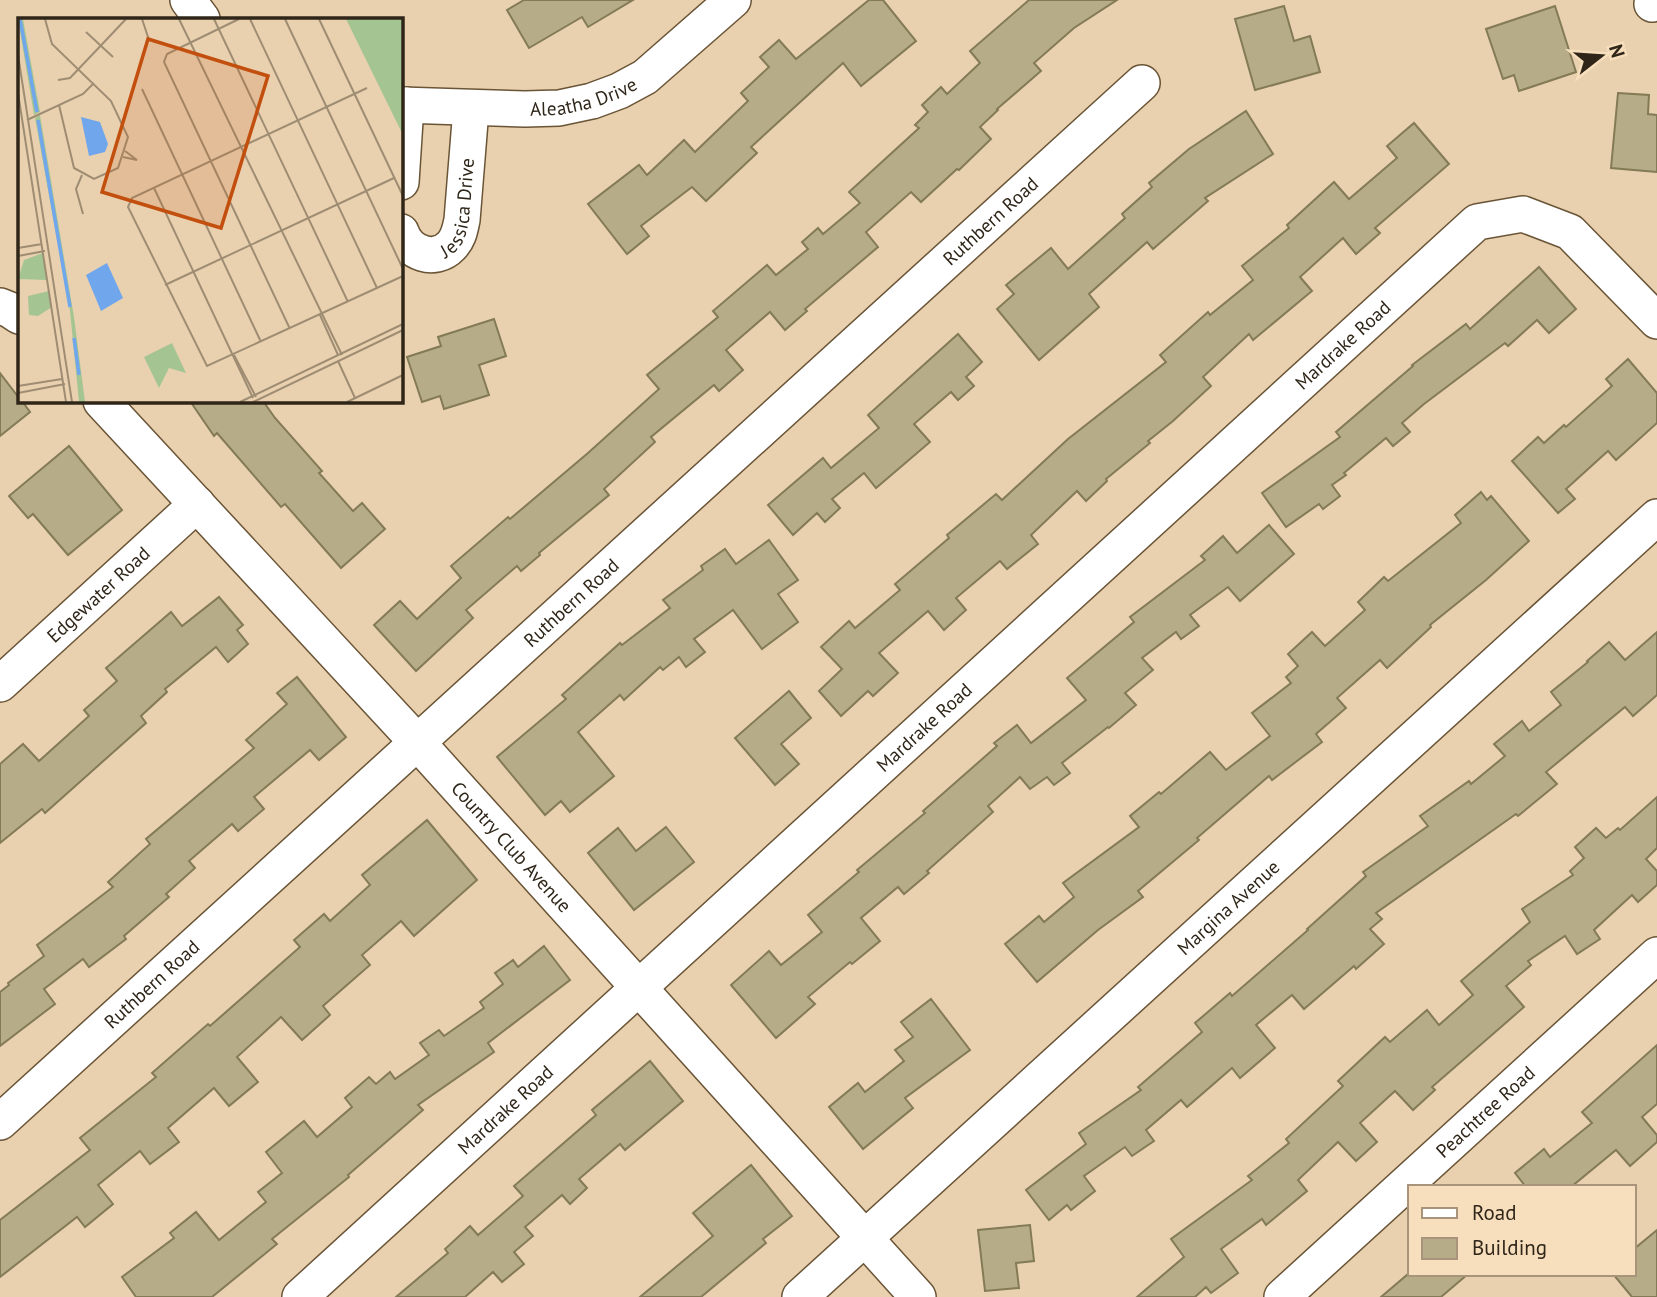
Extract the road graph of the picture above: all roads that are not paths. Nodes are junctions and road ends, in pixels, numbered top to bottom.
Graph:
1 (188, 0) edge
2 (733, 0) edge
3 (201, 18) edge
4 (1142, 83) dead end
5 (403, 105) edge
6 (471, 108) junction
7 (402, 144) edge
8 (402, 236) edge
9 (0, 306) edge
10 (18, 315) edge
11 (1657, 321) edge
12 (102, 402) edge
13 (197, 504) junction
14 (1657, 517) edge
15 (0, 684) edge
16 (417, 742) junction
17 (1657, 956) edge
18 (639, 988) junction
19 (0, 1122) edge
20 (864, 1238) junction
21 (300, 1297) edge
22 (800, 1297) edge
23 (918, 1297) edge
24 (1282, 1297) edge

1 - 3 street
2 - 6 street, Aleatha Drive
4 - 16 street, Ruthbern Road
5 - 6 street, Aleatha Drive
5 - 7 street
6 - 8 street, Jessica Drive
9 - 10 street
11 - 18 street, Mardrake Road
12 - 13 street, Country Club Avenue
13 - 15 street, Edgewater Road
13 - 16 street, Country Club Avenue
14 - 20 street, Margina Avenue
16 - 18 street, Country Club Avenue
16 - 19 street, Ruthbern Road
17 - 24 street, Peachtree Road
18 - 20 street, Country Club Avenue
18 - 21 street, Mardrake Road
20 - 22 street, Margina Avenue
20 - 23 street, Country Club Avenue

